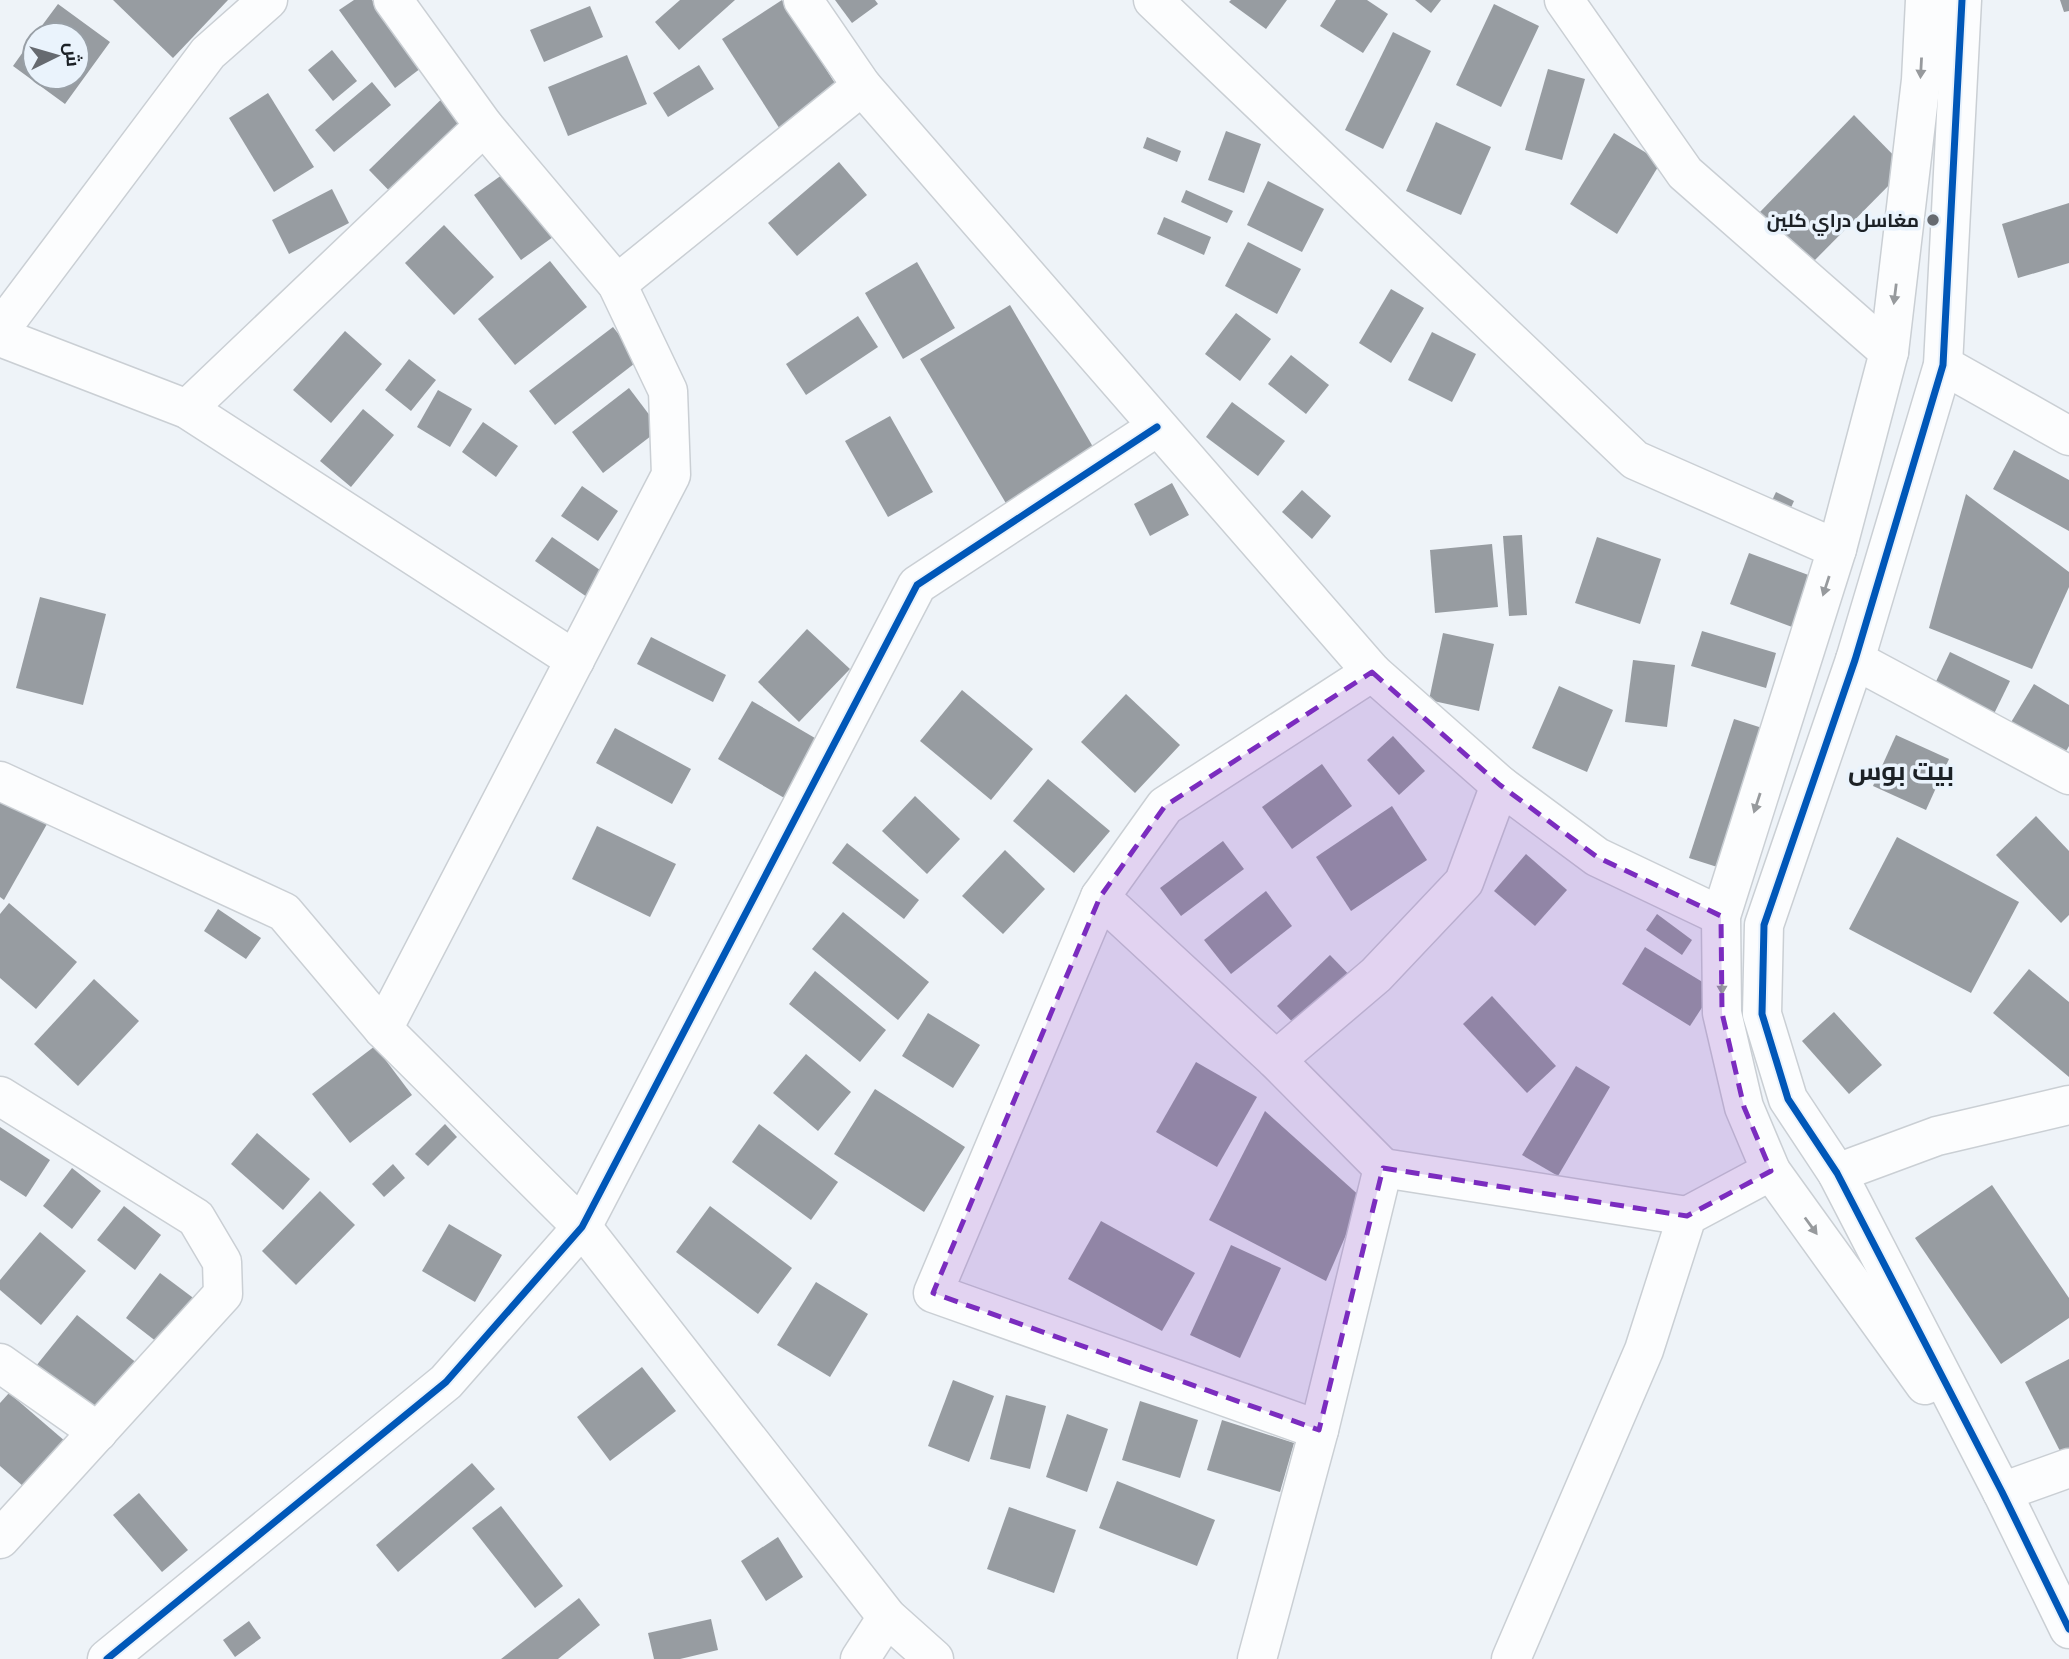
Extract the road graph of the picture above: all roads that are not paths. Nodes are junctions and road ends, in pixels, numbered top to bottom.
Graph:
1 (268, 0) edge
2 (393, 0) edge
3 (803, 0) edge
4 (1153, 0) edge
5 (1564, 0) edge
6 (1925, 0) edge
7 (1962, 0) edge
8 (862, 86) junction
9 (484, 126) junction
10 (617, 284) junction
11 (0, 330) edge
12 (0, 337) edge
13 (1889, 352) junction
14 (1943, 365) junction
15 (187, 409) junction
16 (1157, 427) junction
17 (2069, 436) edge
18 (1838, 549) junction
19 (575, 660) junction
20 (1855, 660) junction
21 (1372, 672) junction
22 (2068, 772) edge
23 (0, 781) edge
24 (1500, 785) junction
25 (1100, 897) junction
26 (1721, 916) junction
27 (383, 1029) junction
28 (1276, 1060) junction
29 (0, 1096) edge
30 (2069, 1105) edge
31 (1383, 1168) junction
32 (1771, 1171) junction
33 (1837, 1173) junction
34 (1687, 1216) junction
35 (582, 1227) junction
36 (0, 1363) edge
37 (1319, 1430) junction
38 (98, 1432) junction
39 (2069, 1468) edge
40 (2002, 1492) junction
41 (0, 1539) edge
42 (887, 1617) junction
43 (2069, 1629) edge
44 (127, 1653) edge
45 (860, 1659) edge
46 (934, 1659) edge
47 (1256, 1659) edge
48 (1511, 1659) edge

1 - 11 street
2 - 9 street
3 - 8 street
4 - 18 street
5 - 13 street
6 -> 13 street
7 - 14 street
8 - 10 street
8 - 16 street
9 - 10 street
9 - 15 street
10 - 19 street
12 - 15 street
13 - 18 street
14 - 17 street
14 - 20 street
15 - 19 street
16 - 21 street
16 - 35 street
18 -> 26 street
19 - 27 street
20 - 22 street
20 - 33 street
21 - 24 street
21 - 25 street
23 - 27 street
24 - 26 street
24 - 28 street
25 - 28 street
25 - 37 street
26 -> 32 street
27 - 35 street
28 - 31 street
29 - 38 street
30 - 33 street
31 - 34 street
31 - 37 street
32 - 34 street
32 -> 40 street
33 - 40 street
34 - 48 street
35 - 42 street
35 - 44 street
36 - 38 street
37 - 47 street
38 - 41 street
39 - 40 street
40 - 43 street
42 - 45 street
42 - 46 street

